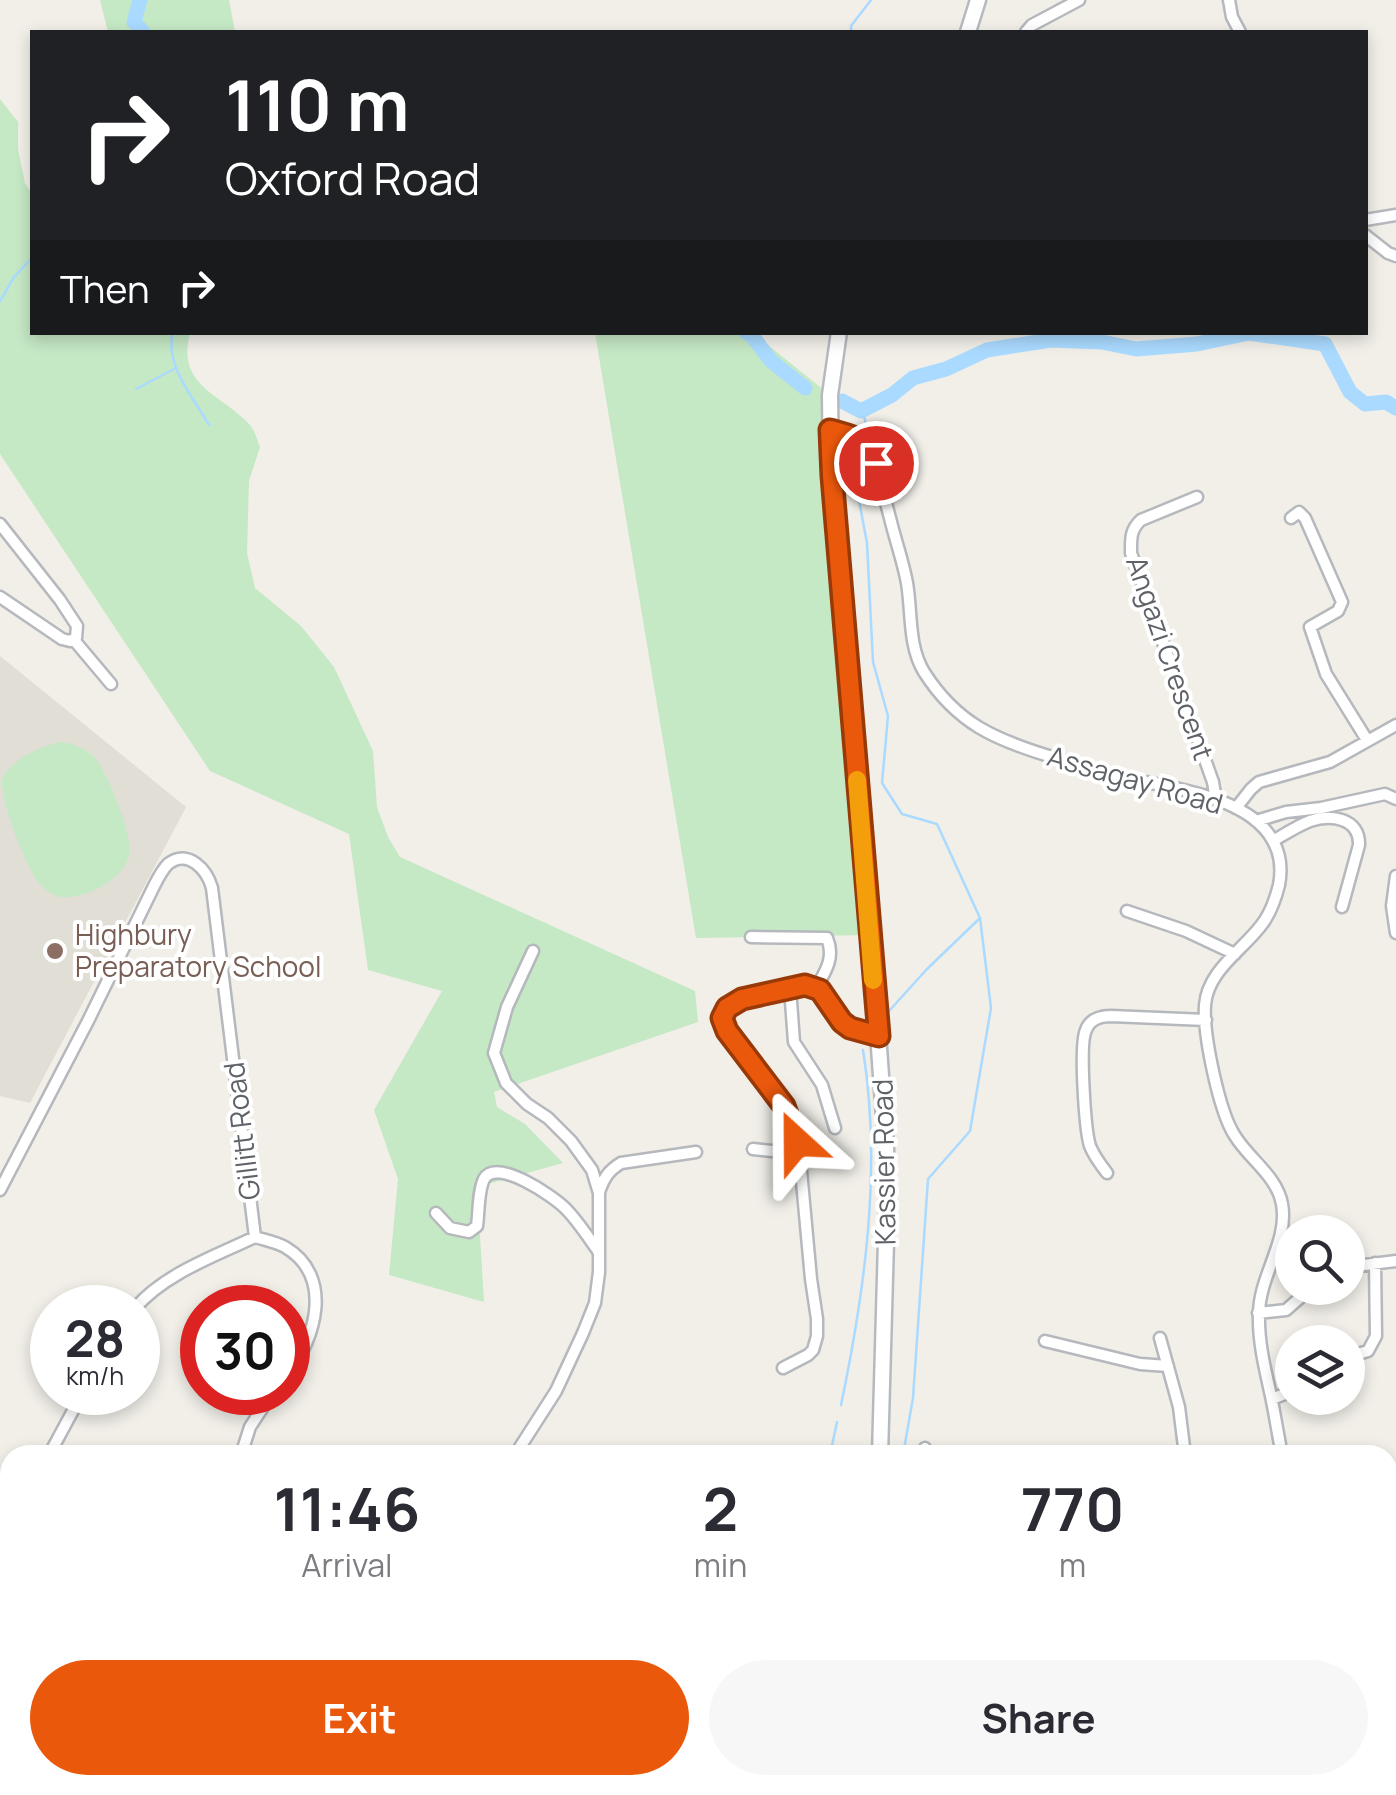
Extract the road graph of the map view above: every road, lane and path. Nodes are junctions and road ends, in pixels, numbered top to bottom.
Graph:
1 (978, 0) edge
2 (1079, 0) edge
3 (1229, 0) edge
4 (969, 30) edge
5 (1028, 30) edge
6 (1239, 30) edge
7 (1396, 215) edge
8 (1368, 220) edge
9 (1368, 237) edge
10 (1396, 256) edge
11 (838, 335) edge
12 (830, 430) junction
13 (1197, 498) dead end
14 (1292, 518) dead end
15 (0, 524) edge
16 (0, 597) edge
17 (74, 640) junction
18 (111, 684) dead end
19 (1396, 725) edge
20 (1367, 740) junction
21 (1396, 799) edge
22 (1216, 800) junction
23 (1236, 808) junction
24 (1256, 821) junction
25 (1273, 841) junction
26 (1396, 876) edge
27 (1342, 907) dead end
28 (1128, 911) dead end
29 (1396, 933) edge
30 (751, 937) dead end
31 (533, 951) dead end
32 (1234, 954) junction
33 (790, 988) junction
34 (816, 988) junction
35 (1206, 1020) junction
36 (879, 1036) junction
37 (835, 1128) dead end
38 (753, 1149) dead end
39 (799, 1149) junction
40 (696, 1152) dead end
41 (1107, 1173) dead end
42 (0, 1190) edge
43 (599, 1192) junction
44 (436, 1213) dead end
45 (255, 1237) junction
46 (599, 1252) junction
47 (1396, 1261) edge
48 (1376, 1263) junction
49 (1365, 1265) edge
50 (160, 1285) edge
51 (1292, 1305) edge
52 (1258, 1313) junction
53 (310, 1333) edge
54 (1160, 1338) dead end
55 (1046, 1340) dead end
56 (1365, 1352) edge
57 (1168, 1366) junction
58 (783, 1368) dead end
59 (1275, 1398) edge
60 (1272, 1399) junction
61 (71, 1415) edge
62 (259, 1415) edge
63 (54, 1445) edge
64 (244, 1445) edge
65 (521, 1445) edge
66 (880, 1445) edge
67 (1184, 1445) edge
68 (1280, 1445) edge

1 - 4 main road
2 - 5 street
3 - 6 street
7 - 8 street
9 - 10 street
11 - 12 main road, Kassier Road
12 - 22 street, Assagay Road
12 - 36 main road, Kassier Road
13 - 22 street, Angazi Crescent
14 - 20 street
15 - 17 street
16 - 17 street
17 - 18 street
19 - 20 street
20 - 23 street
21 - 24 street
22 - 23 street, Assagay Road
23 - 24 street, Assagay Road
24 - 25 street, Assagay Road
25 - 27 street
25 - 32 street
26 - 29 street
28 - 32 street
30 - 34 street
31 - 43 street
32 - 35 street
33 - 34 street
33 - 37 street
33 - 39 street
34 - 36 street
35 - 41 street
35 - 52 street
36 - 66 main road, Kassier Road
38 - 39 street
39 - 58 street
40 - 43 street
42 - 45 street, Gillitt Road
43 - 46 street
44 - 46 street
45 - 50 street
45 - 53 street, Gillitt Road
46 - 65 street
47 - 48 street
48 - 49 street
48 - 56 street
51 - 52 street
52 - 60 street
54 - 57 street
55 - 57 street
57 - 67 street
59 - 60 street
60 - 68 street
61 - 63 street
62 - 64 street

